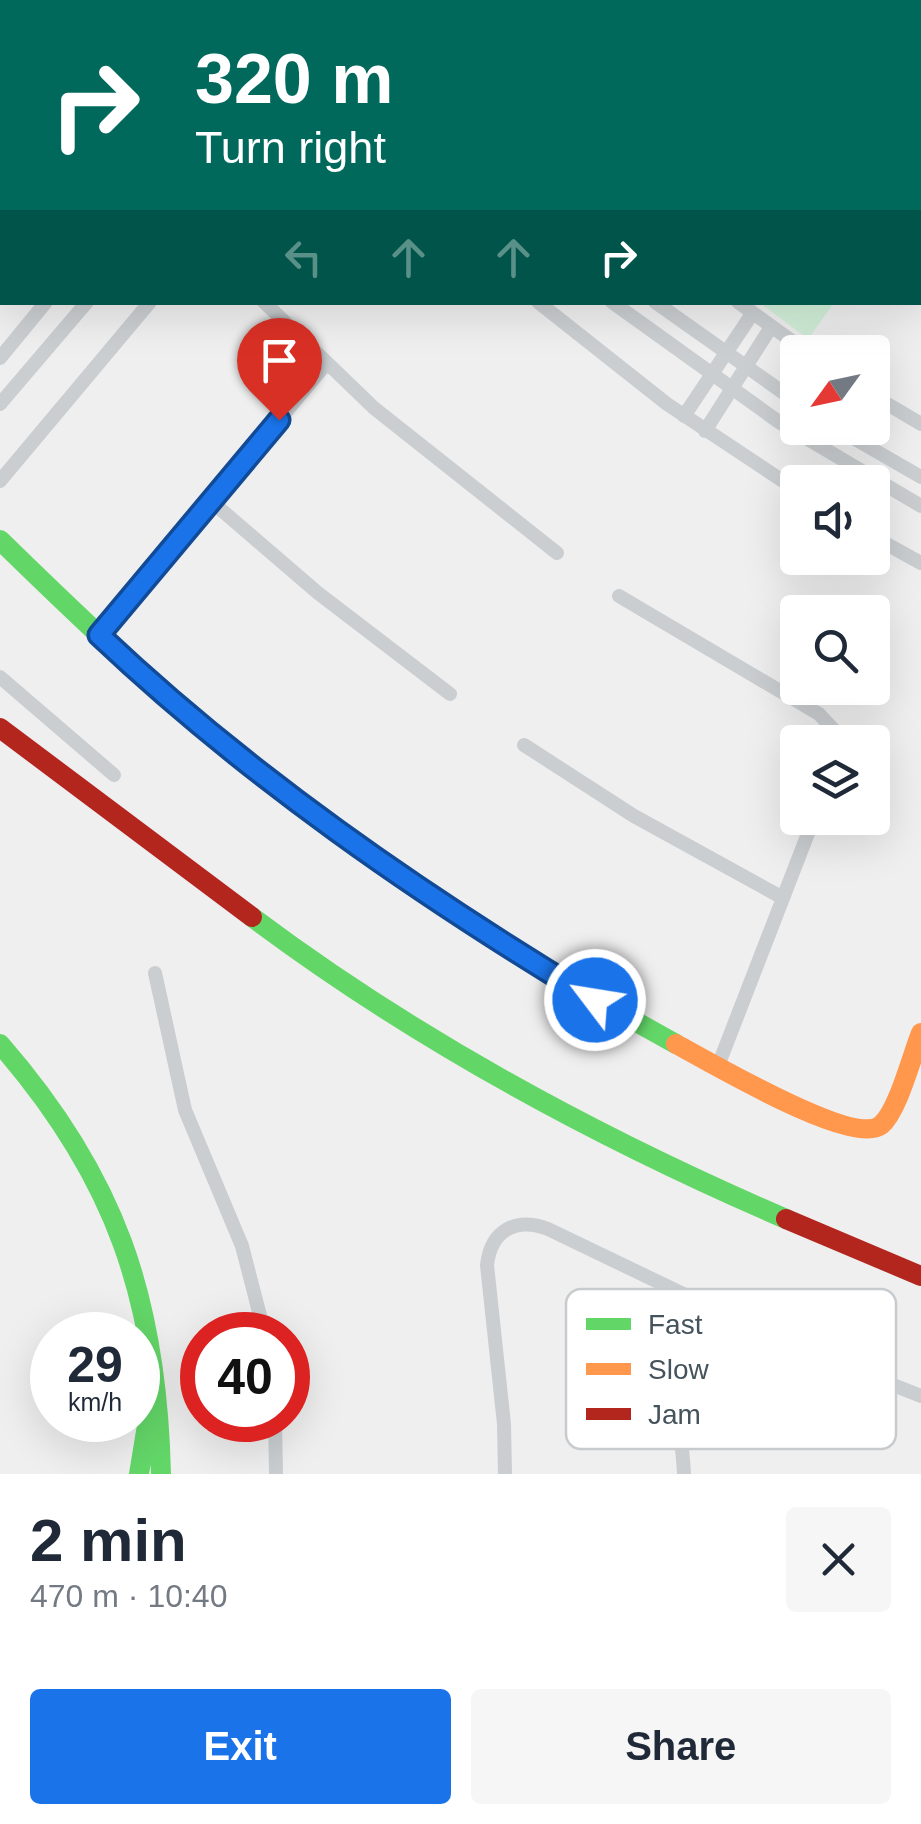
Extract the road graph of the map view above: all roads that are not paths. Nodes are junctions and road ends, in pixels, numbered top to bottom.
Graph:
1 (44, 305) edge
2 (84, 305) edge
3 (147, 305) edge
4 (267, 305) edge
5 (542, 305) edge
6 (616, 305) edge
7 (659, 305) edge
8 (742, 305) edge
9 (752, 314) junction
10 (771, 327) junction
11 (783, 335) edge
12 (725, 354) junction
13 (0, 358) edge
14 (326, 364) junction
15 (744, 368) junction
16 (711, 376) junction
17 (731, 390) junction
18 (780, 391) edge
19 (0, 404) edge
20 (890, 406) edge
21 (684, 416) junction
22 (921, 424) edge
23 (705, 430) junction
24 (865, 445) edge
25 (921, 477) edge
26 (780, 479) edge
27 (0, 481) edge
28 (211, 501) junction
29 (921, 506) edge
30 (0, 540) edge
31 (890, 546) edge
32 (557, 554) dead end
33 (921, 563) edge
34 (619, 596) dead end
35 (99, 635) junction
36 (0, 676) edge
37 (450, 694) dead end
38 (829, 725) edge
39 (0, 728) edge
40 (524, 745) dead end
41 (114, 775) dead end
42 (807, 835) edge
43 (783, 898) junction
44 (155, 973) dead end
45 (921, 1033) edge
46 (0, 1044) edge
47 (718, 1066) junction
48 (921, 1276) edge
49 (667, 1289) edge
50 (145, 1312) edge
51 (259, 1312) edge
52 (896, 1386) edge
53 (921, 1396) edge
54 (160, 1441) edge
55 (143, 1442) edge
56 (275, 1442) edge
57 (682, 1449) edge
58 (138, 1474) edge
59 (161, 1474) edge
60 (276, 1474) edge
61 (504, 1474) edge
62 (684, 1474) edge

1 - 13 street
2 - 19 street
3 - 27 street
4 - 14 street
5 - 21 street
6 - 16 street
7 - 12 street
8 - 9 street
9 - 10 street
9 - 12 street
10 - 11 street
10 - 15 street
12 - 15 street
12 - 16 street
14 - 28 street
14 - 32 street
15 - 17 street
15 - 18 street
16 - 17 street
16 - 21 street
17 - 23 street
17 - 29 street
20 - 22 street
21 - 23 street
23 - 26 street
24 - 25 street
28 - 35 street
28 - 37 street
30 - 35 main road
31 - 33 street
34 - 38 street
35 - 47 main road
36 - 41 street
39 - 48 main road
40 - 43 street
42 - 43 street
43 - 47 street
44 - 51 street
45 - 47 main road
46 - 50 main road
49 - 61 street
52 - 53 street
54 - 59 main road
55 - 58 main road
56 - 60 street
57 - 62 street

